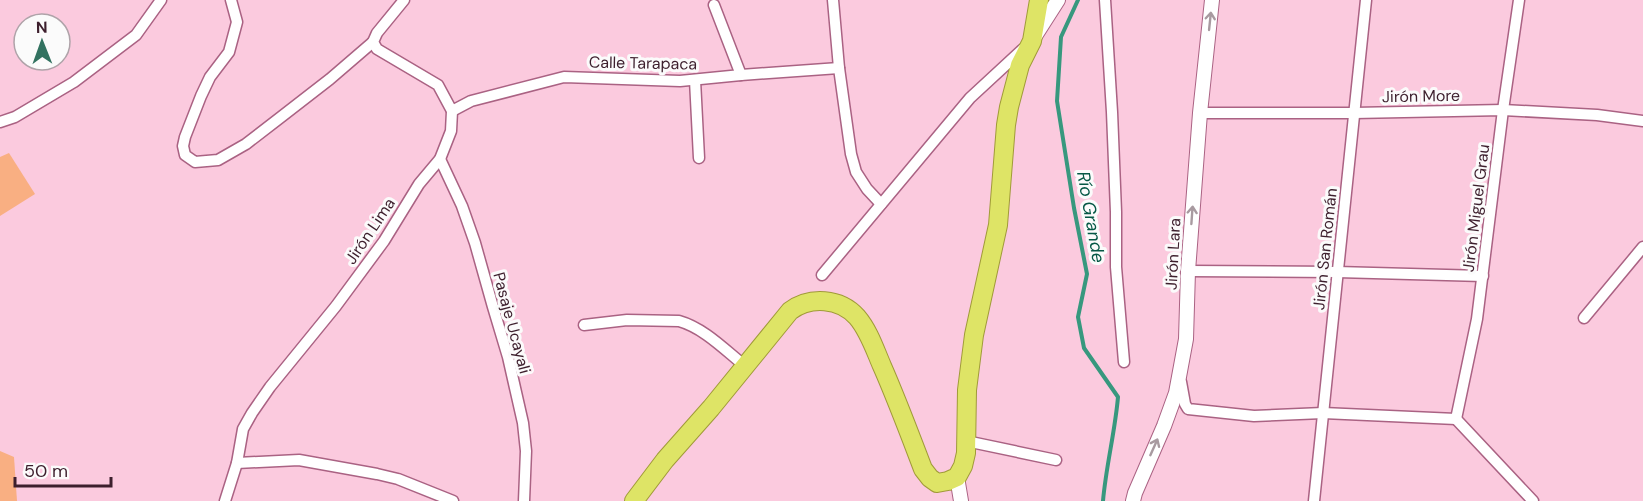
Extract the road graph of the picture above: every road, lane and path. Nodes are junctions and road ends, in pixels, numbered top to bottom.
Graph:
1 (161, 0) edge
2 (231, 0) edge
3 (404, 0) edge
4 (833, 0) edge
5 (1039, 0) edge
6 (1058, 0) edge
7 (1105, 0) edge
8 (1212, 0) edge
9 (1366, 0) edge
10 (1519, 0) edge
11 (714, 5) dead end
12 (1032, 41) junction
13 (373, 42) junction
14 (839, 68) junction
15 (741, 75) junction
16 (695, 80) junction
17 (1503, 110) junction
18 (452, 111) junction
19 (1200, 113) junction
20 (1354, 113) junction
21 (1643, 121) edge
22 (0, 122) edge
23 (699, 158) dead end
24 (440, 159) junction
25 (881, 204) junction
26 (1643, 247) edge
27 (1188, 271) junction
28 (1337, 272) junction
29 (822, 275) dead end
30 (1483, 276) junction
31 (1584, 318) dead end
32 (584, 325) dead end
33 (1124, 362) dead end
34 (745, 366) junction
35 (1180, 375) junction
36 (1323, 413) junction
37 (1456, 419) junction
38 (966, 441) junction
39 (1056, 460) dead end
40 (237, 463) junction
41 (957, 477) junction
42 (225, 501) edge
43 (453, 501) edge
44 (524, 501) edge
45 (634, 501) edge
46 (961, 501) edge
47 (1133, 501) edge
48 (1314, 501) edge
49 (1533, 501) edge

1 - 22 street
2 - 13 street
3 - 13 street
4 - 14 street
5 - 12 highway
6 - 12 street
7 - 33 street
19 -> 8 street, Jirón Lara
9 - 20 street, Jirón San Román
10 - 17 street, Jirón Miguel Grau
11 - 15 street
12 - 25 street
12 - 38 highway
13 - 18 street
14 - 15 street, Calle Tarapaca
14 - 25 street
15 - 16 street, Calle Tarapaca
16 - 18 street, Calle Tarapaca
16 - 23 street
17 - 20 street, Jirón More
17 - 21 street, Jirón More
17 - 30 street, Jirón Miguel Grau
18 - 24 street, Jirón Lima
19 - 20 street, Jirón More
27 -> 19 street, Jirón Lara
20 - 28 street, Jirón San Román
24 - 40 street, Jirón Lima
24 - 44 street, Pasaje Ucayali
25 - 29 street
26 - 31 street
27 - 28 street
27 - 35 street, Jirón Lara
28 - 30 street
28 - 36 street, Jirón San Román
30 - 37 street, Jirón Miguel Grau
32 - 34 street
34 - 41 highway
34 - 45 highway
35 - 36 street
47 -> 35 street, Jirón Lara
36 - 37 street
36 - 48 street, Jirón San Román
37 - 49 street
38 - 39 street
38 - 41 highway
40 - 42 street, Jirón Lima
40 - 43 street
41 - 46 street

